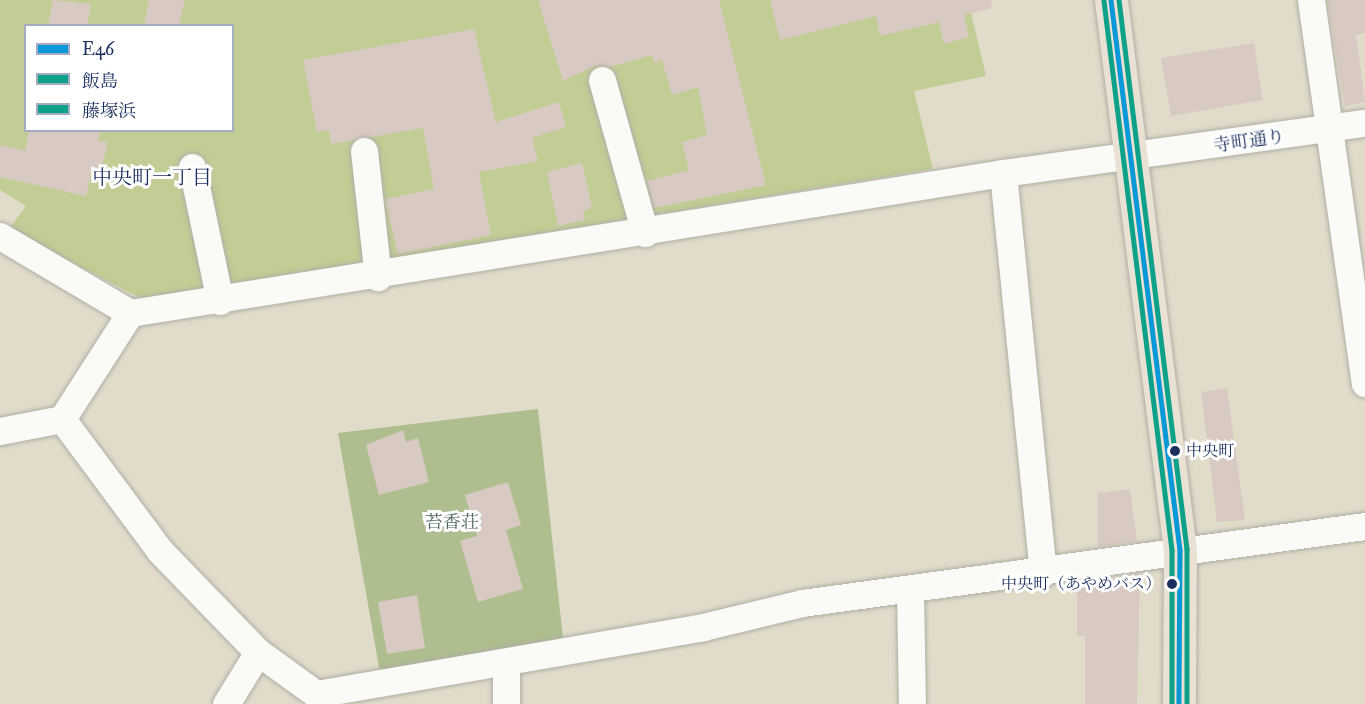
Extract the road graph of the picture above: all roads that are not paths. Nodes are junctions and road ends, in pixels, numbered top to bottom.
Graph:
1 (1111, 0) edge
2 (1311, 0) edge
3 (603, 80) dead end
4 (1365, 123) edge
5 (1331, 129) junction
6 (364, 151) dead end
7 (1132, 156) junction
8 (192, 167) dead end
9 (1003, 173) junction
10 (645, 233) junction
11 (0, 236) edge
12 (378, 277) junction
13 (220, 301) junction
14 (130, 313) junction
15 (1365, 383) edge
16 (62, 419) junction
17 (0, 431) edge
18 (1365, 526) edge
19 (1180, 550) junction
20 (1043, 573) junction
21 (910, 592) junction
22 (258, 652) junction
23 (506, 663) junction
24 (226, 704) edge
25 (507, 704) edge
26 (912, 704) edge
27 (1179, 704) edge

1 - 7 highway
2 - 5 street
3 - 10 street
4 - 5 street, 寺町通り
5 - 7 street, 寺町通り
5 - 15 street
6 - 12 street
7 - 9 street, 寺町通り
7 - 19 highway
8 - 13 street
9 - 10 street, 寺町通り
9 - 20 street
10 - 12 street, 寺町通り
11 - 14 street
12 - 13 street, 寺町通り
13 - 14 street, 寺町通り
14 - 16 street
16 - 17 street
16 - 22 street
18 - 19 street
19 - 20 street
19 - 27 highway
20 - 21 street
21 - 23 street
21 - 26 street
22 - 23 street
22 - 24 street
23 - 25 street

